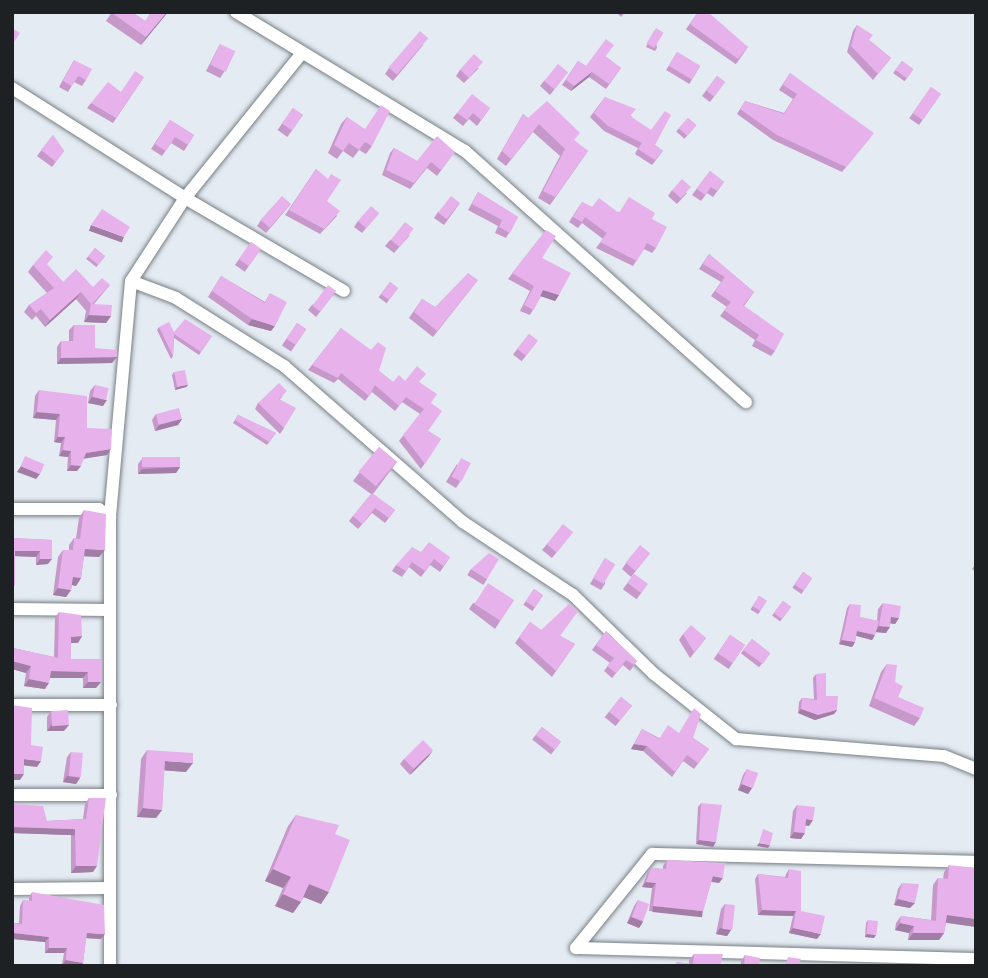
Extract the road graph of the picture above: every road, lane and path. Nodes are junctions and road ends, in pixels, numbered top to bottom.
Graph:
1 (236, 12) edge
2 (302, 54) junction
3 (12, 88) edge
4 (185, 198) junction
5 (131, 281) junction
6 (344, 290) dead end
7 (746, 402) dead end
8 (12, 509) edge
9 (110, 517) junction
10 (12, 609) edge
11 (110, 610) junction
12 (12, 705) edge
13 (111, 705) junction
14 (976, 769) edge
15 (12, 795) edge
16 (111, 795) junction
17 (976, 862) edge
18 (110, 888) junction
19 (12, 889) edge
20 (976, 959) edge
21 (110, 966) edge

1 - 2 street
2 - 4 street
2 - 7 street
3 - 4 street
4 - 5 street
4 - 6 street
5 - 9 street
5 - 14 street
8 - 9 street
9 - 11 street
10 - 11 street
11 - 13 street
12 - 13 street
13 - 16 street
15 - 16 street
16 - 18 street
17 - 20 street
18 - 19 street
18 - 21 street

